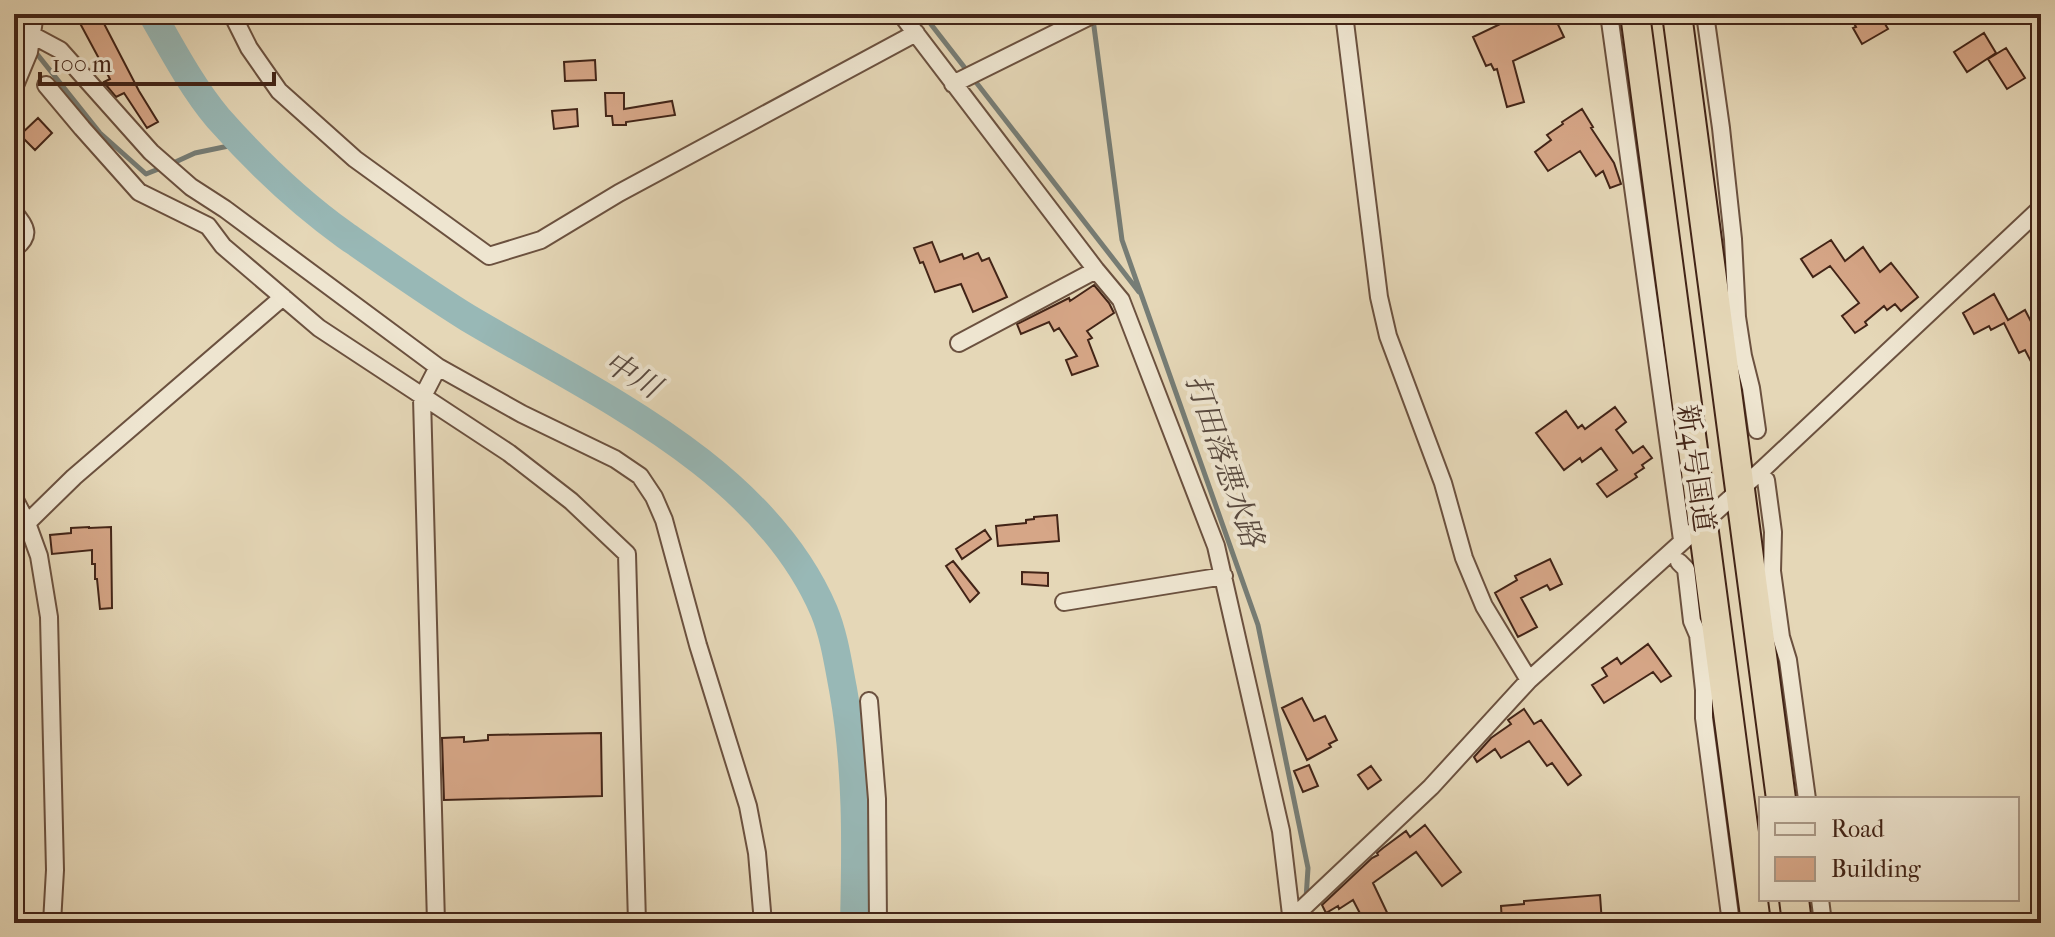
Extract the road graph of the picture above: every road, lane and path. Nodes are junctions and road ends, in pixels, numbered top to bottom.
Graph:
1 (35, 14) edge
2 (232, 14) edge
3 (901, 14) edge
4 (1094, 14) edge
5 (1344, 14) edge
6 (1609, 14) edge
7 (1635, 14) edge
8 (1677, 14) edge
9 (1705, 14) edge
10 (916, 33) junction
11 (32, 35) junction
12 (953, 84) junction
13 (46, 85) dead end
14 (14, 88) edge
15 (2041, 208) edge
16 (14, 212) edge
17 (14, 249) edge
18 (1096, 270) junction
19 (283, 297) junction
20 (1729, 336) junction
21 (959, 343) dead end
22 (438, 367) junction
23 (422, 398) junction
24 (1757, 430) dead end
25 (1753, 484) junction
26 (14, 498) edge
27 (1703, 521) junction
28 (27, 523) junction
29 (1682, 540) junction
30 (1679, 562) dead end
31 (1224, 576) junction
32 (1064, 602) dead end
33 (1766, 604) junction
34 (1710, 658) junction
35 (1529, 680) junction
36 (869, 701) dead end
37 (1781, 797) edge
38 (1807, 797) edge
39 (1794, 901) edge
40 (1820, 901) edge
41 (1291, 921) edge
42 (52, 923) edge
43 (436, 923) edge
44 (637, 923) edge
45 (763, 923) edge
46 (878, 923) edge
47 (1731, 923) edge
48 (1756, 923) edge
49 (1797, 923) edge
50 (1823, 923) edge

1 - 11 street
2 - 10 street
3 - 10 street
4 - 12 street
5 - 35 street
6 - 29 street
7 - 27 highway, 新4号国道
8 - 20 highway, 新4号国道
9 - 20 street
10 - 12 street
11 - 14 street
11 - 22 street
12 - 18 street
13 - 19 street
15 - 25 street
16 - 17 street
18 - 21 street
18 - 31 street
19 - 23 street
19 - 28 street
20 - 24 street
20 - 25 highway, 新4号国道
22 - 23 street
22 - 45 street
23 - 43 street
23 - 44 street
25 - 27 street
25 - 33 highway, 新4号国道
26 - 28 street
27 - 29 street
27 - 34 highway, 新4号国道
28 - 42 street
29 - 35 street
30 - 34 street
31 - 32 street
31 - 41 street
33 - 37 highway, 新4号国道
33 - 38 street
34 - 47 street
34 - 48 highway, 新4号国道
35 - 41 street
36 - 46 street
39 - 49 highway
40 - 50 street

